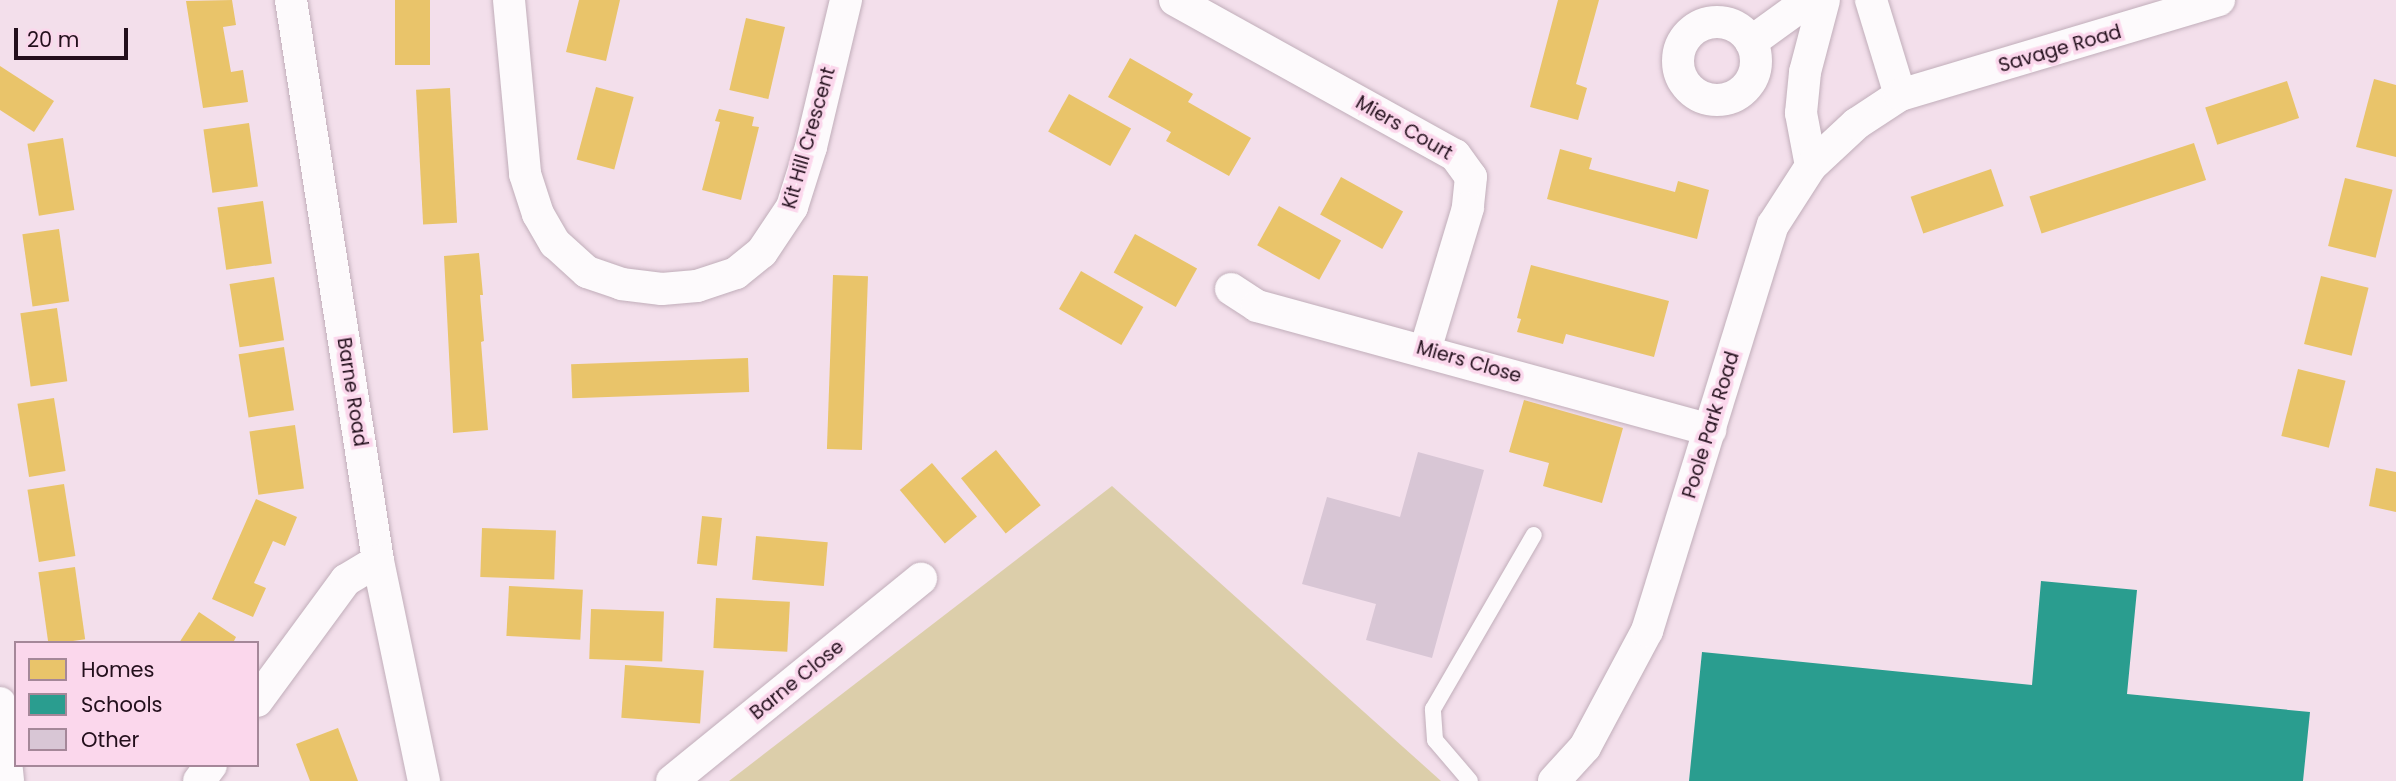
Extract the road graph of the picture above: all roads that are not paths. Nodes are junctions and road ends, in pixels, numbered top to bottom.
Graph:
1 (291, 0) edge
2 (509, 0) edge
3 (846, 0) edge
4 (1175, 0) edge
5 (1809, 0) edge
6 (1824, 0) edge
7 (1871, 0) edge
8 (2219, 0) edge
9 (1751, 42) dead end
10 (1900, 95) junction
11 (1811, 166) junction
12 (1231, 289) dead end
13 (1425, 349) junction
14 (1710, 430) junction
15 (1534, 535) dead end
16 (378, 561) junction
17 (921, 579) dead end
18 (259, 699) edge
19 (0, 703) edge
20 (8, 781) edge
21 (424, 781) edge
22 (672, 781) edge
23 (1470, 781) edge
24 (1554, 781) edge

1 - 16 street, Barne Road
2 - 3 street, Kit Hill Crescent
4 - 13 street, Miers Court
5 - 9 street
6 - 11 street
7 - 10 street
8 - 10 street, Savage Road
10 - 11 street, Poole Park Road
11 - 14 street, Poole Park Road
12 - 13 street, Miers Close
13 - 14 street, Miers Close
14 - 24 street, Poole Park Road
15 - 23 lane
16 - 18 street
16 - 21 street, Barne Road
17 - 22 street, Barne Close
19 - 20 street

